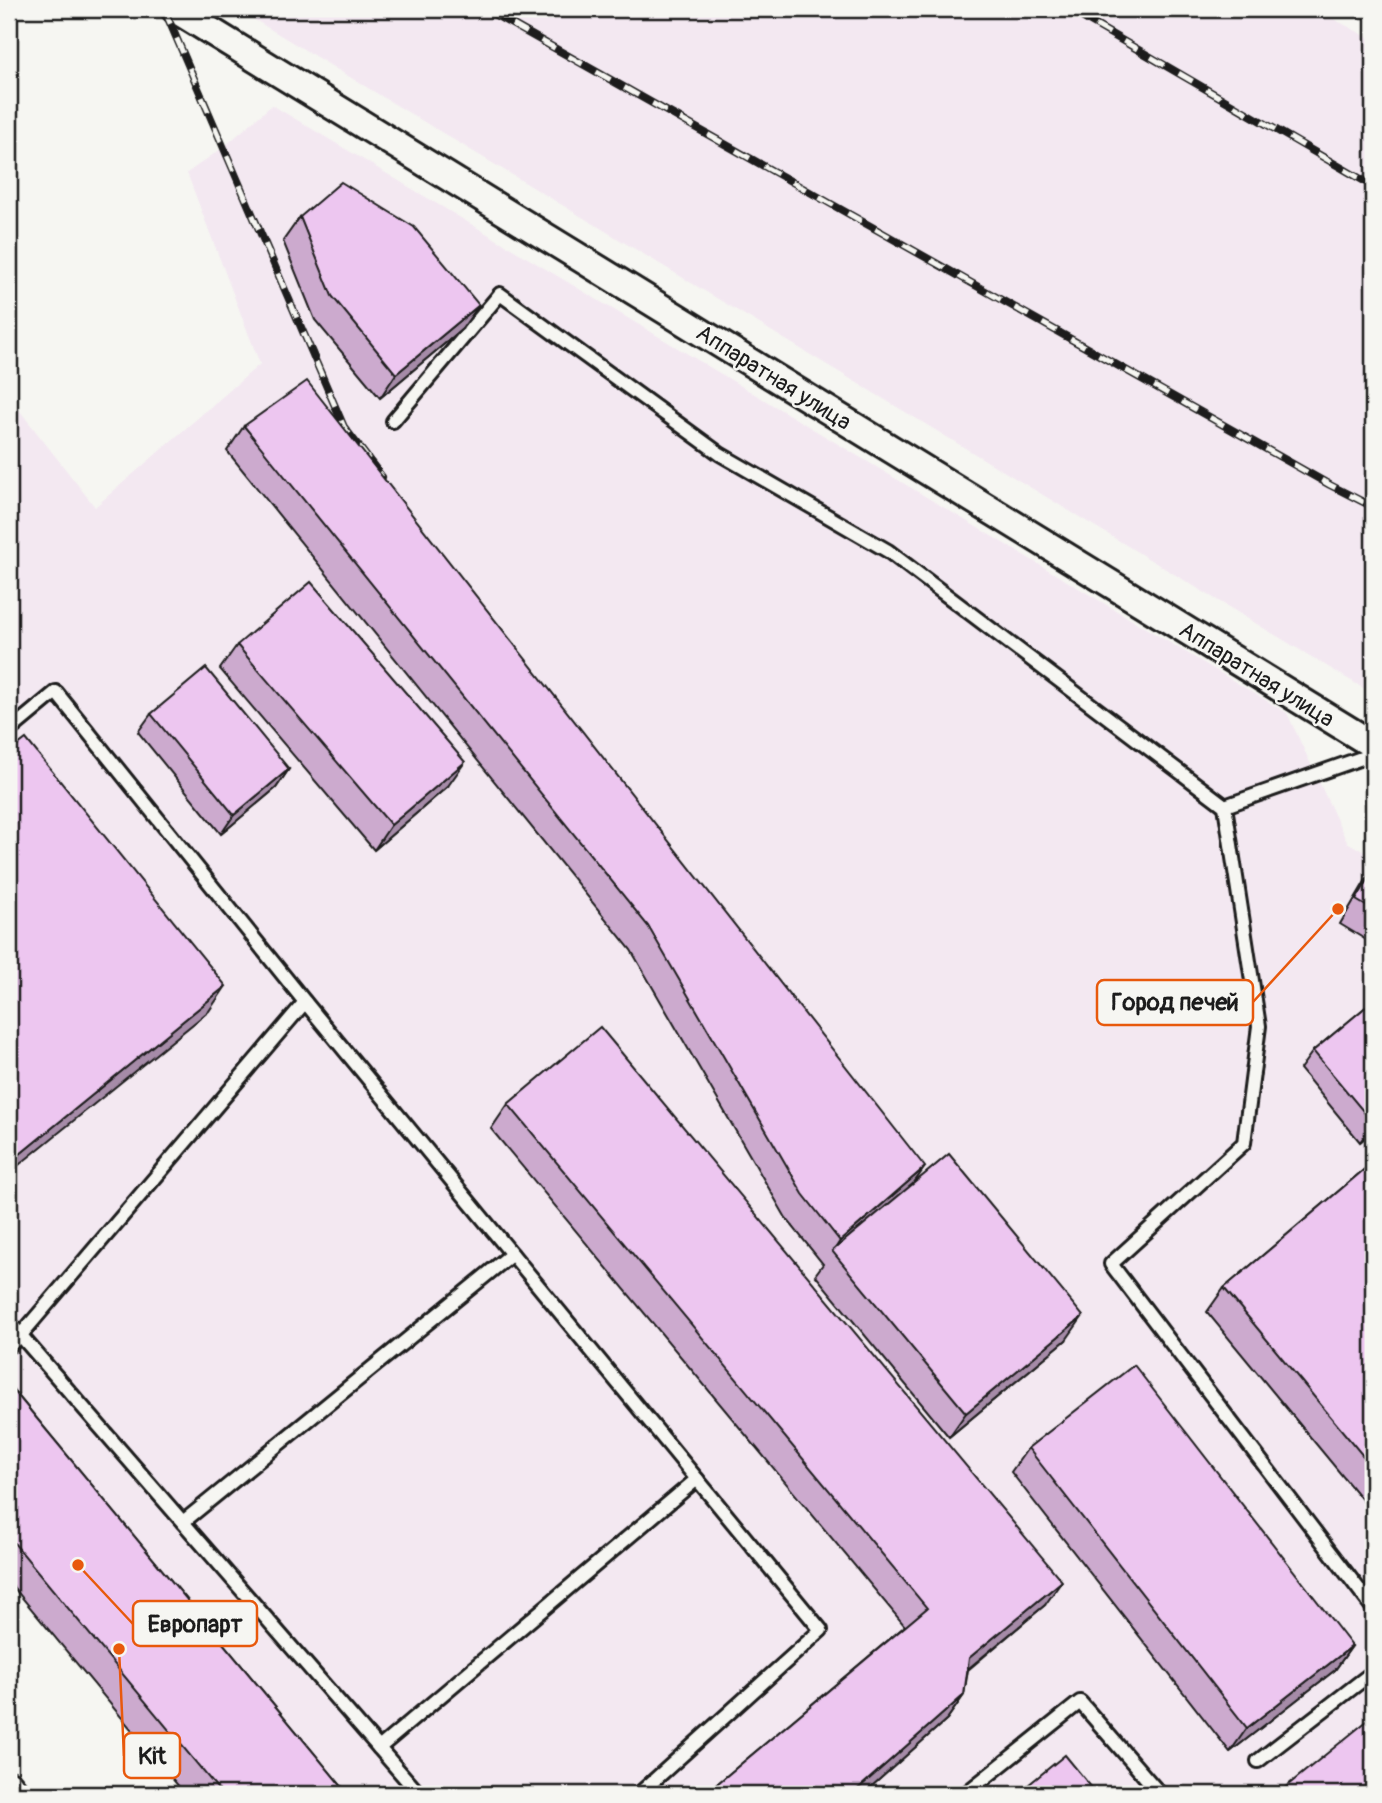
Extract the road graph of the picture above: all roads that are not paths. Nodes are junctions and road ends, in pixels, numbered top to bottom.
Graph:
1 (176, 9) edge
2 (393, 421) dead end
3 (9, 731) edge
4 (1373, 745) edge
5 (1373, 754) edge
6 (1225, 806) junction
7 (305, 1002) junction
8 (512, 1254) junction
9 (9, 1322) edge
10 (20, 1336) junction
11 (9, 1346) edge
12 (697, 1479) junction
13 (183, 1522) junction
14 (1373, 1608) edge
15 (1373, 1672) edge
16 (379, 1748) junction
17 (1258, 1761) dead end
18 (9, 1786) edge
19 (16, 1794) edge
20 (419, 1794) edge
21 (639, 1794) edge
22 (965, 1794) edge
23 (1160, 1794) edge

1 - 4 street, Аппаратная улица
2 - 6 lane
3 - 7 lane
5 - 6 lane
6 - 14 lane
7 - 8 lane
7 - 10 lane
8 - 12 lane
8 - 13 lane
9 - 10 lane
10 - 11 lane
10 - 13 lane
12 - 16 lane
12 - 21 lane
13 - 16 lane
15 - 17 lane
16 - 20 lane
18 - 19 street
22 - 23 lane

